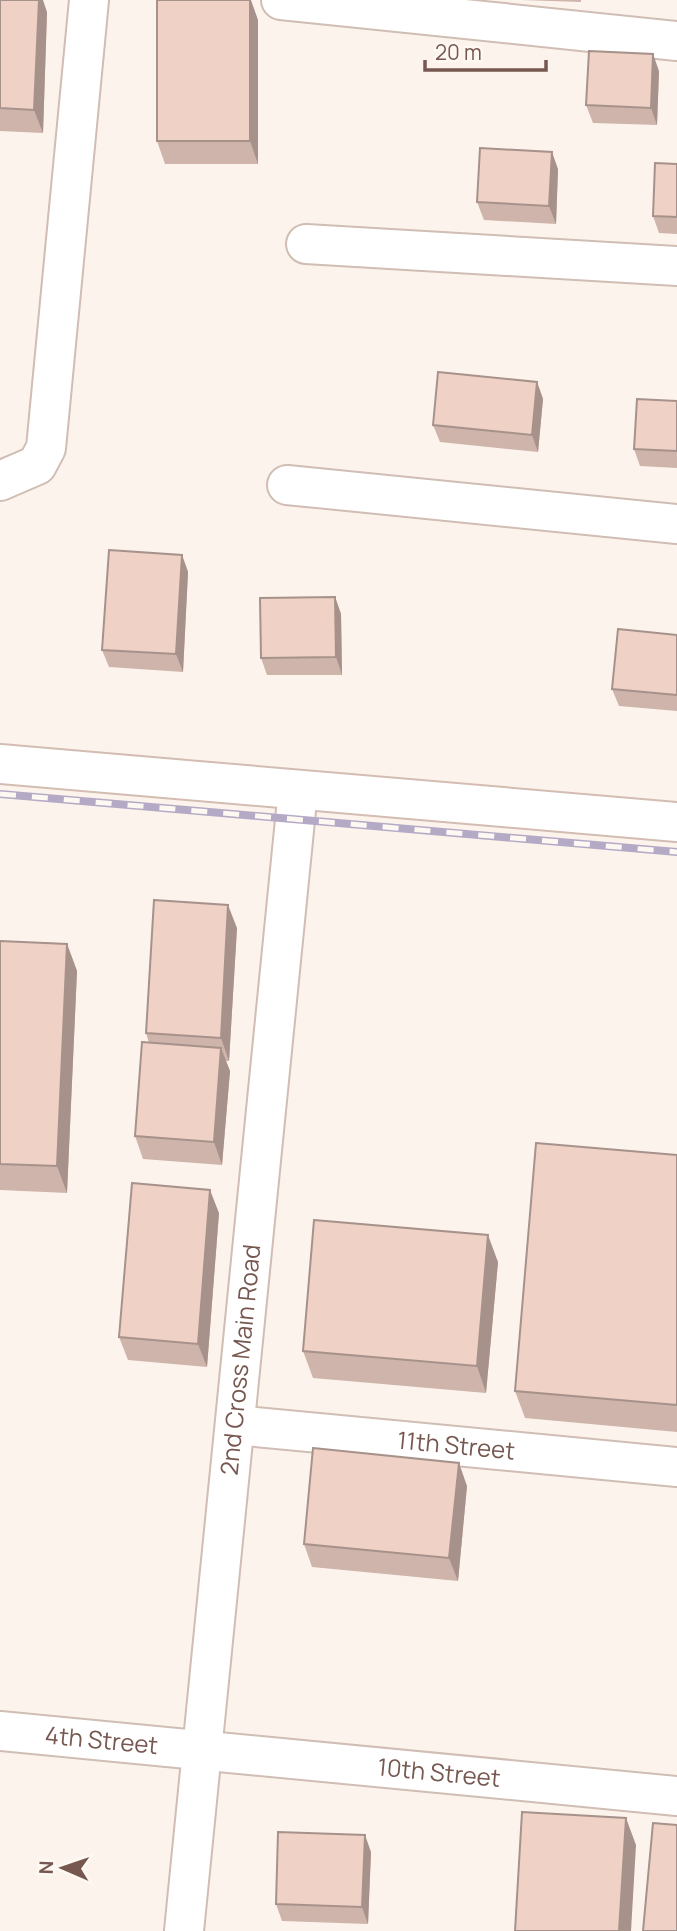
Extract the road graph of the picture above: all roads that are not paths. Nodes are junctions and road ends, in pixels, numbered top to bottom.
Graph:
1 (89, 0) edge
2 (281, 0) edge
3 (677, 41) edge
4 (306, 244) dead end
5 (677, 266) edge
6 (0, 481) edge
7 (287, 485) dead end
8 (677, 524) edge
9 (0, 764) edge
10 (298, 790) junction
11 (677, 822) edge
12 (235, 1426) junction
13 (677, 1467) edge
14 (0, 1731) edge
15 (202, 1751) junction
16 (677, 1796) edge
17 (184, 1931) edge

1 - 6 street
2 - 3 street
4 - 5 street
7 - 8 street
9 - 10 street
10 - 11 street
10 - 12 street, 2nd Cross Main Road
12 - 13 street, 11th Street
12 - 15 street, 2nd Cross Main Road
14 - 15 street, 4th Street
15 - 16 street, 10th Street
15 - 17 street, 2nd Cross Main Road

